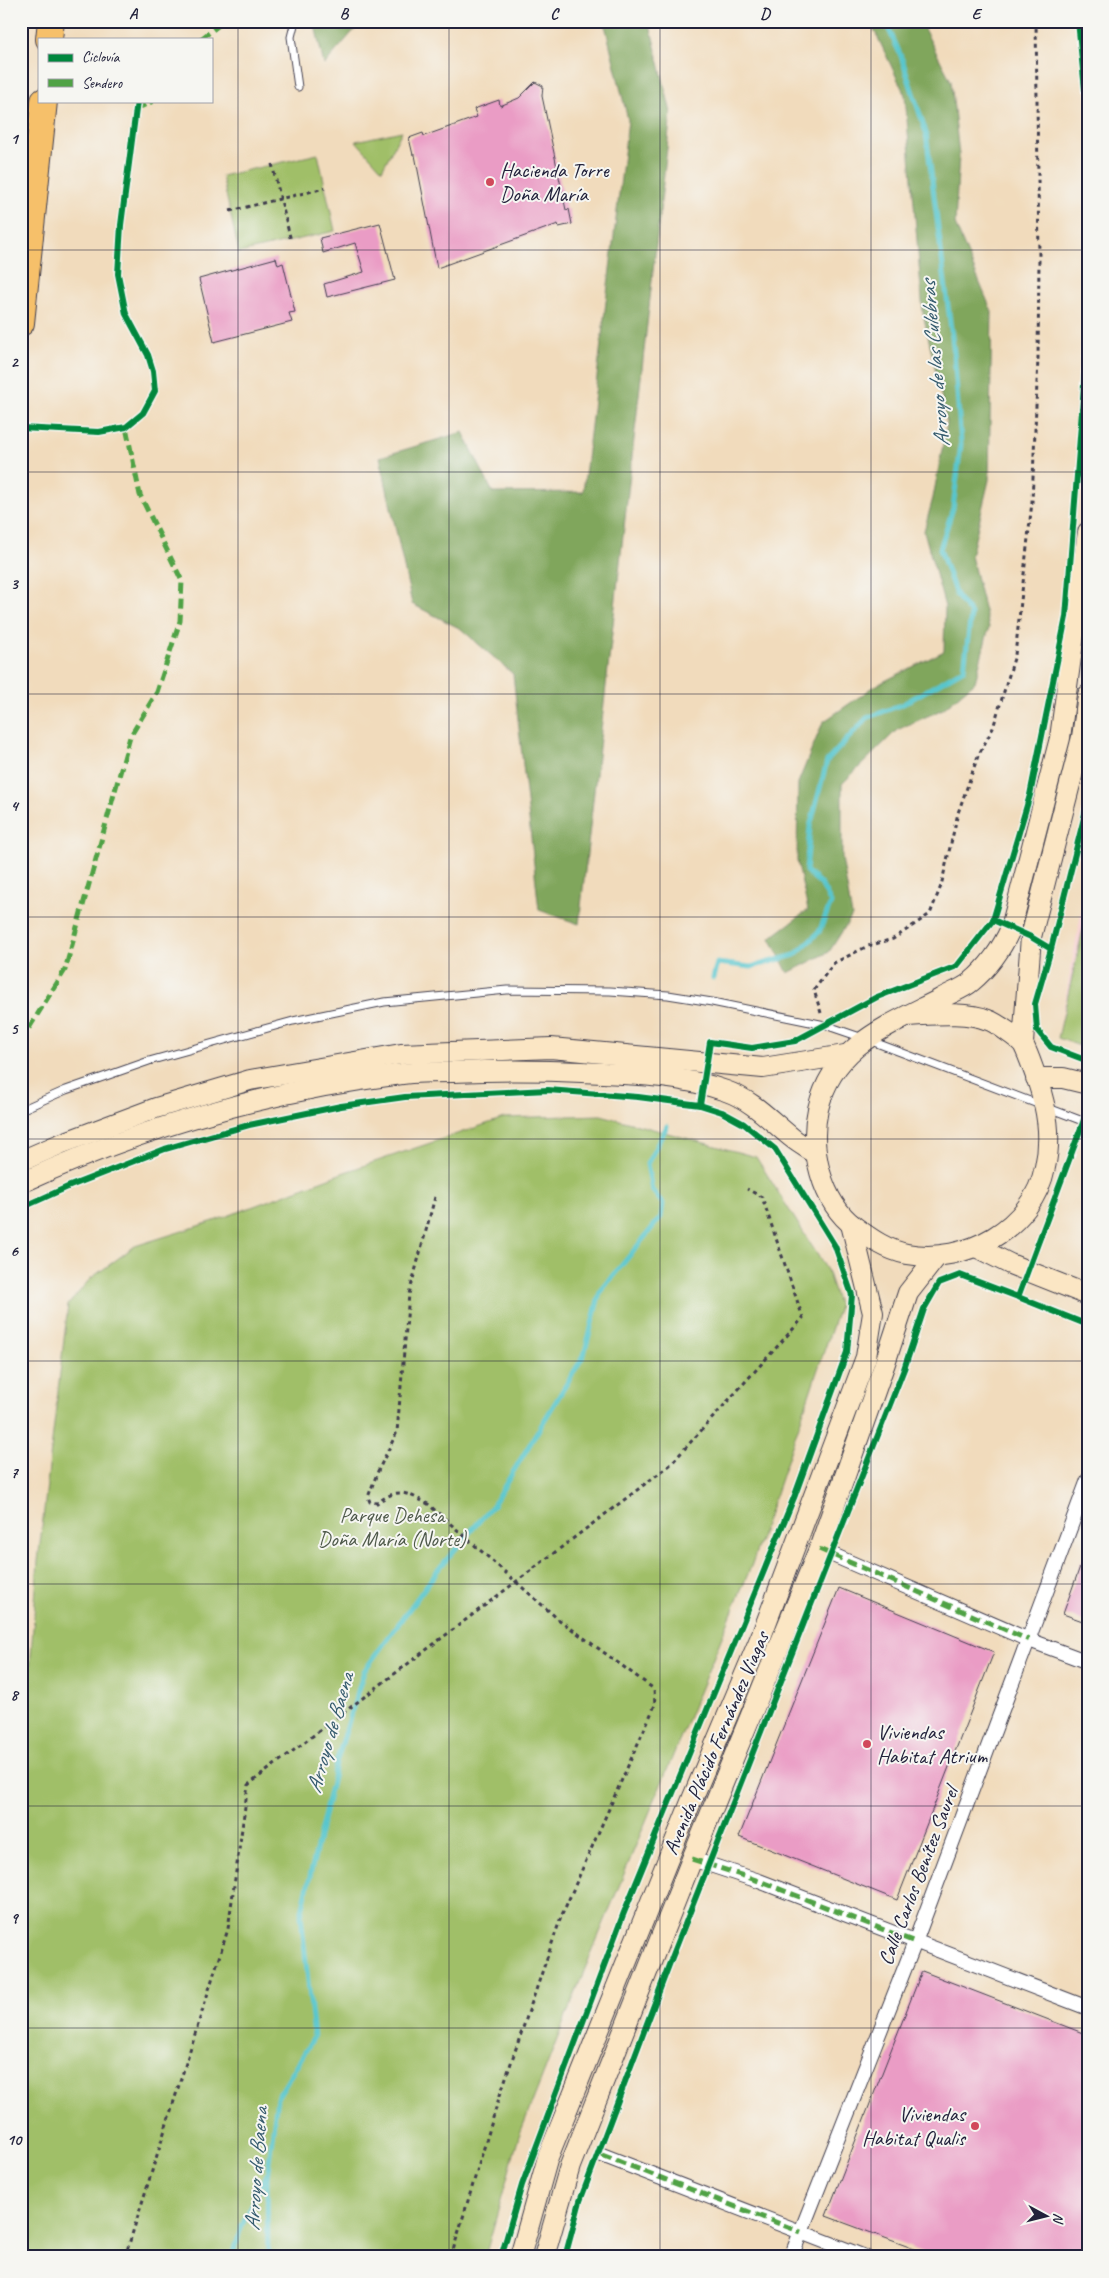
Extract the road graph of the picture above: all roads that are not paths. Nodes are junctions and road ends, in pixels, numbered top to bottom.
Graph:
1 (51, 21) edge
2 (295, 21) edge
3 (49, 38) edge
4 (298, 87) dead end
5 (44, 102) edge
6 (21, 323) edge
7 (1088, 532) edge
8 (1088, 695) edge
9 (907, 1016) junction
10 (866, 1039) junction
11 (1023, 1044) junction
12 (845, 1055) junction
13 (1036, 1078) junction
14 (1088, 1084) edge
15 (1046, 1108) junction
16 (21, 1110) edge
17 (1088, 1123) edge
18 (815, 1153) junction
19 (21, 1161) edge
20 (21, 1184) edge
21 (851, 1224) junction
22 (976, 1247) junction
23 (936, 1256) junction
24 (1088, 1296) edge
25 (1088, 1480) edge
26 (819, 1549) junction
27 (1029, 1640) junction
28 (1088, 1662) edge
29 (692, 1859) junction
30 (914, 1942) junction
31 (1088, 2008) edge
32 (602, 2155) dead end
33 (801, 2232) junction
34 (520, 2257) edge
35 (544, 2257) edge
36 (790, 2257) edge
37 (865, 2257) edge

1 - 3 highway
2 - 4 lane
5 - 6 highway
7 - 9 main road
8 - 11 main road
9 - 10 main road
9 - 11 main road
10 - 12 main road
10 - 15 lane
10 - 16 lane
11 - 13 main road
12 - 18 main road
12 - 19 main road
13 - 14 main road
13 - 15 main road
15 - 17 lane
15 - 22 main road
18 - 20 main road
18 - 21 main road
21 - 23 main road
21 - 34 main road, Avenida Plácido Fernández Viagas
22 - 23 main road
22 - 24 main road
23 - 26 main road, Avenida Plácido Fernández Viagas
25 - 27 street, Calle Carlos Benítez Saurel
26 - 27 street
26 - 29 main road, Avenida Plácido Fernández Viagas
27 - 28 street
27 - 30 street, Calle Carlos Benítez Saurel
29 - 30 street
29 - 35 main road, Avenida Plácido Fernández Viagas
30 - 31 street
30 - 33 street, Calle Carlos Benítez Saurel
32 - 33 street
33 - 36 street, Calle Carlos Benítez Saurel
33 - 37 street

